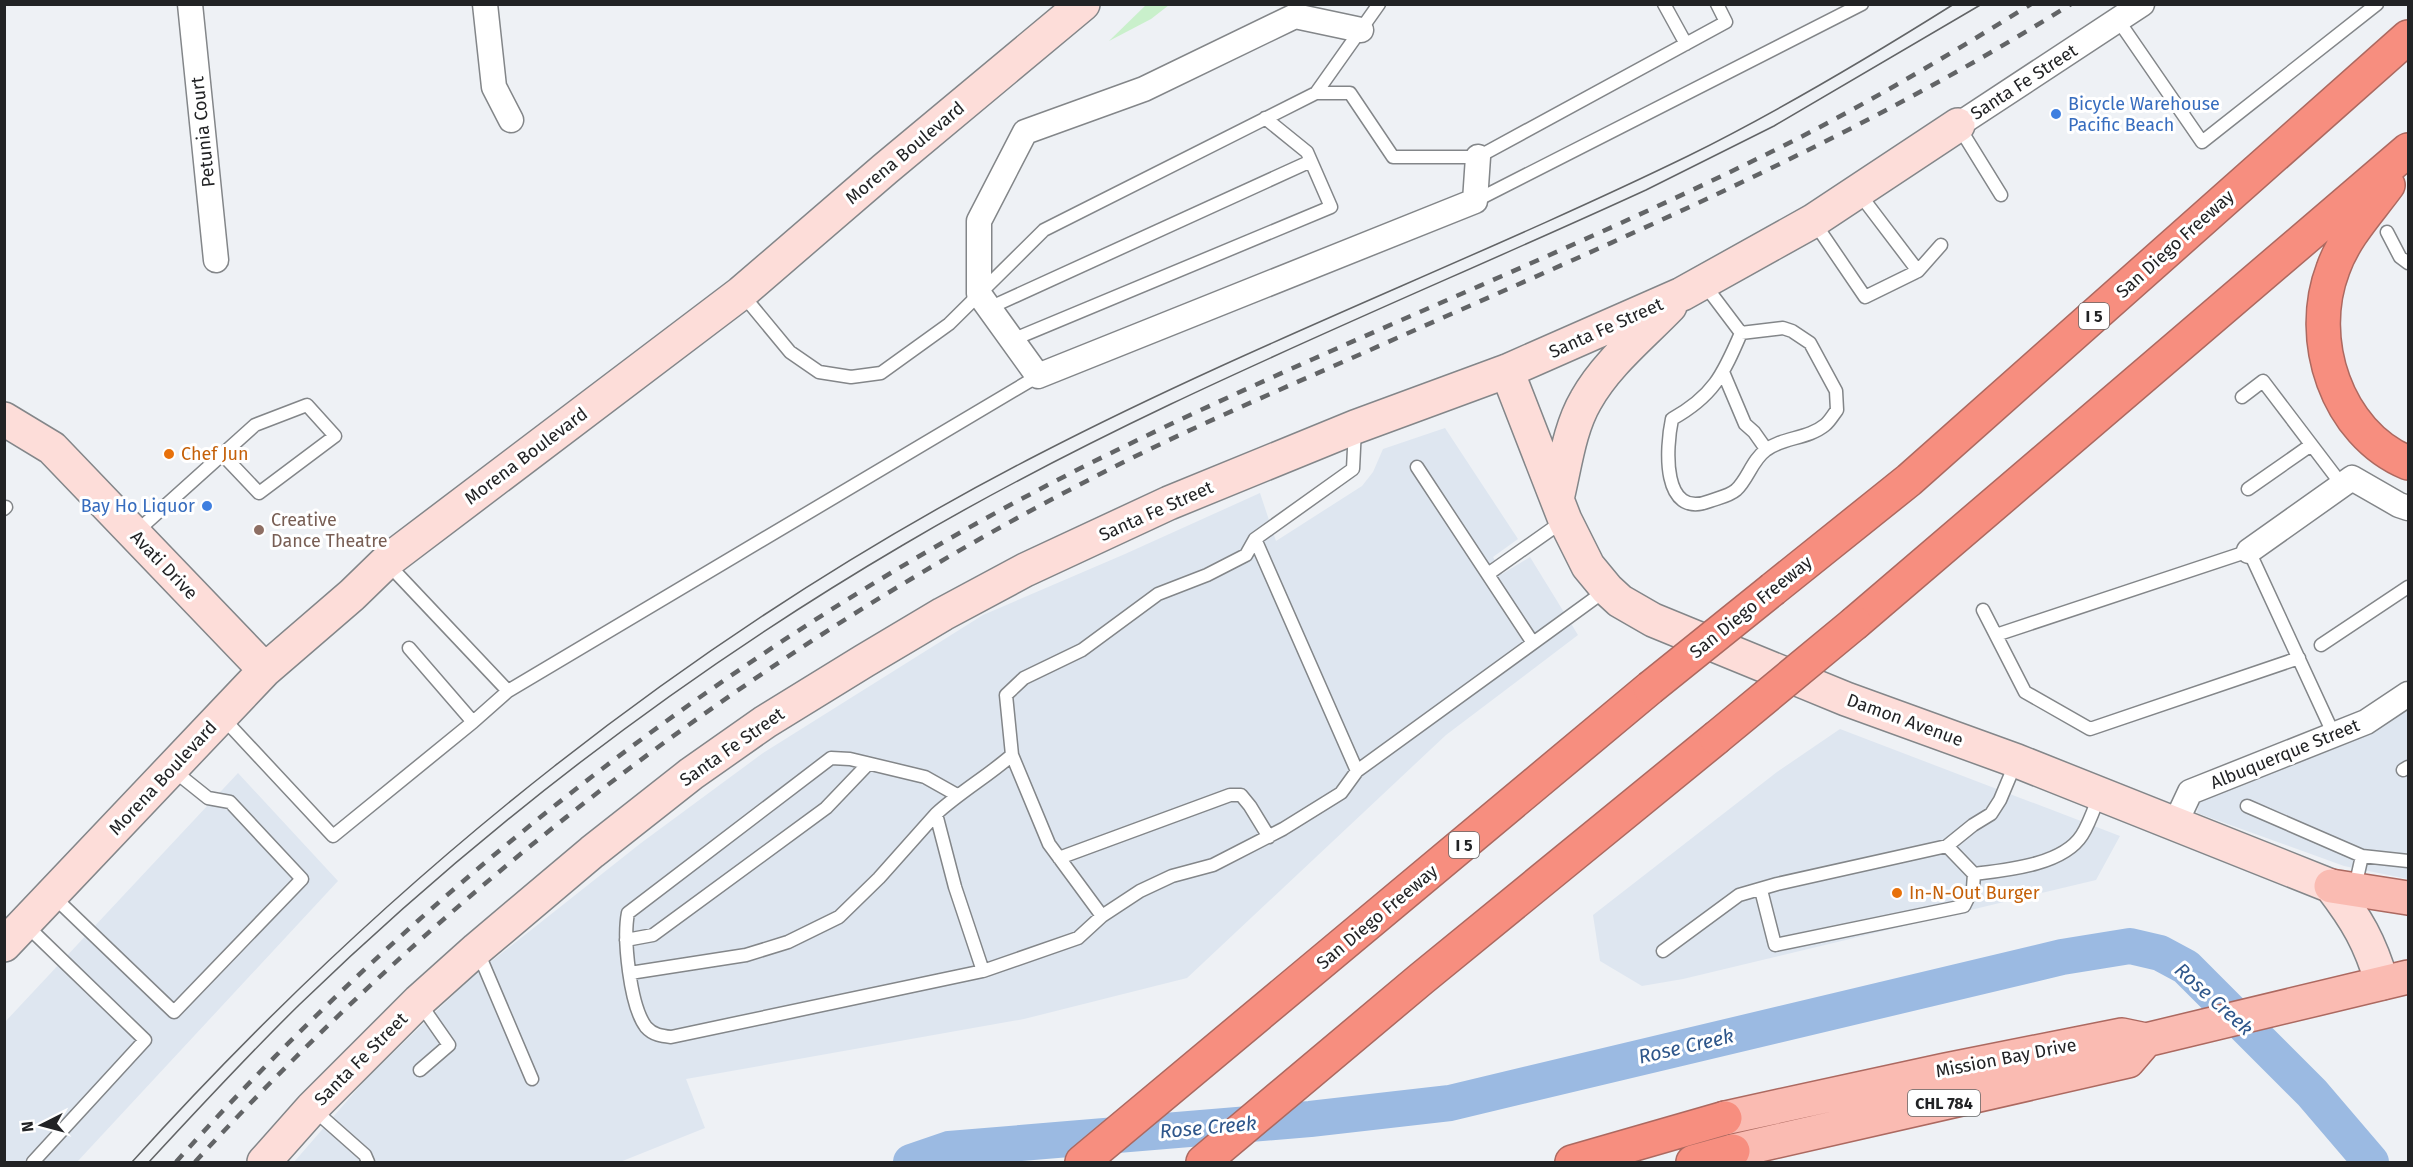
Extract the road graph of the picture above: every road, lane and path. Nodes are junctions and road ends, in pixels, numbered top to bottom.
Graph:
1 (190, 4) edge
2 (485, 4) edge
3 (1083, 4) edge
4 (1379, 4) edge
5 (1664, 4) edge
6 (1717, 4) edge
7 (1862, 4) edge
8 (2142, 4) edge
9 (2378, 4) edge
10 (2118, 20) junction
11 (1361, 30) junction
12 (2409, 37) edge
13 (1686, 44) junction
14 (1316, 93) junction
15 (1265, 118) junction
16 (511, 120) dead end
17 (1958, 126) junction
18 (2409, 150) edge
19 (1478, 157) junction
20 (2409, 157) edge
21 (1311, 161) junction
22 (1857, 191) junction
23 (2001, 195) dead end
24 (1474, 201) junction
25 (1813, 221) junction
26 (2387, 232) dead end
27 (1941, 245) dead end
28 (216, 260) dead end
29 (2409, 263) edge
30 (1918, 271) junction
31 (1693, 288) junction
32 (741, 293) junction
33 (984, 301) junction
34 (1742, 333) junction
35 (1012, 340) junction
36 (1507, 371) junction
37 (1723, 372) junction
38 (1038, 376) junction
39 (2242, 397) dead end
40 (4, 419) edge
41 (1355, 427) junction
42 (2311, 445) junction
43 (1766, 449) junction
44 (222, 454) junction
45 (2409, 463) edge
46 (1417, 467) dead end
47 (2342, 486) junction
48 (2248, 489) dead end
49 (2409, 508) edge
50 (1561, 509) junction
51 (134, 533) junction
52 (1255, 539) junction
53 (2249, 550) junction
54 (386, 562) junction
55 (1488, 574) junction
56 (2409, 587) edge
57 (1607, 590) junction
58 (1983, 610) dead end
59 (1996, 635) junction
60 (1533, 643) junction
61 (2321, 645) dead end
62 (409, 648) dead end
63 (2299, 658) junction
64 (265, 670) junction
65 (508, 691) junction
66 (2409, 694) edge
67 (221, 716) junction
68 (473, 722) junction
69 (2334, 735) junction
70 (1012, 755) junction
71 (2017, 761) junction
72 (868, 764) junction
73 (171, 769) junction
74 (1358, 771) junction
75 (2100, 794) junction
76 (957, 795) junction
77 (2247, 806) dead end
78 (936, 814) junction
79 (2175, 824) junction
80 (1269, 837) junction
81 (1947, 846) junction
82 (2362, 856) junction
83 (1059, 858) junction
84 (2409, 861) edge
85 (1974, 874) junction
86 (2343, 888) junction
87 (1761, 890) junction
88 (52, 895) junction
89 (2409, 898) edge
90 (1102, 915) junction
91 (15, 935) edge
92 (626, 940) junction
93 (477, 949) junction
94 (1662, 951) dead end
95 (983, 971) junction
96 (630, 974) junction
97 (2382, 983) edge
98 (419, 1001) junction
99 (2146, 1040) junction
100 (420, 1070) dead end
101 (532, 1079) dead end
102 (312, 1108) junction
103 (1725, 1118) junction
104 (1735, 1157) edge
105 (33, 1162) edge
106 (264, 1162) edge
107 (368, 1162) edge
108 (1082, 1162) edge
109 (1203, 1162) edge
110 (1572, 1162) edge
111 (1693, 1162) edge

1 - 28 street, Petunia Court
2 - 16 street
3 - 32 street, Morena Boulevard
4 - 11 lane
5 - 13 lane
6 - 13 lane
7 - 24 lane
8 - 10 street, Santa Fe Street
9 - 10 lane
10 - 17 street, Santa Fe Street
11 - 14 lane
11 - 33 street
12 - 108 highway, San Diego Freeway / I 5, bridge
13 - 19 lane
14 - 15 lane
14 - 19 lane
15 - 21 lane
15 - 33 lane
17 - 22 street, Santa Fe Street
17 - 23 lane
18 - 109 highway, bridge
19 - 24 street
20 - 45 highway
21 - 33 lane
21 - 35 lane
22 - 25 street, Santa Fe Street
22 - 30 lane
24 - 38 street
25 - 30 lane
25 - 31 street, Santa Fe Street
26 - 29 lane
27 - 30 lane
31 - 34 lane
31 - 36 street, Santa Fe Street
31 - 50 street
32 - 33 lane
32 - 54 street, Morena Boulevard
33 - 35 street
34 - 37 lane
34 - 43 lane
35 - 38 street
36 - 41 street, Santa Fe Street
36 - 50 street, Damon Avenue
37 - 43 lane
37 - 43 lane
38 - 65 lane
39 - 42 lane
40 - 51 street, Avati Drive
41 - 52 lane
41 - 93 street, Santa Fe Street
42 - 47 lane
42 - 48 lane
44 - 44 lane
44 - 51 lane
46 - 55 lane
47 - 49 street
47 - 53 street
50 - 55 lane
50 - 57 street, Damon Avenue
51 - 64 street, Avati Drive
52 - 70 lane
52 - 74 lane
53 - 59 lane
53 - 63 lane
54 - 64 street, Morena Boulevard
54 - 65 lane
55 - 60 lane
56 - 61 lane
57 - 60 lane
57 - 71 street, Damon Avenue
58 - 59 lane
59 - 63 lane
60 - 74 lane
62 - 68 lane
63 - 69 lane
64 - 67 street, Morena Boulevard
65 - 68 lane
66 - 69 street, Albuquerque Street
67 - 68 lane
67 - 73 street, Morena Boulevard
69 - 79 street, Albuquerque Street
70 - 76 lane
70 - 83 lane
71 - 75 street, Damon Avenue
71 - 81 lane
72 - 76 lane
72 - 92 lane
72 - 92 lane
73 - 88 street, Morena Boulevard
73 - 88 lane
74 - 80 lane
75 - 79 street, Damon Avenue
75 - 85 lane
76 - 78 lane
77 - 82 lane
78 - 95 lane
78 - 96 lane
79 - 86 street, Damon Avenue
80 - 83 lane
80 - 90 lane
81 - 85 lane
81 - 87 lane
82 - 84 lane
82 - 86 lane
83 - 90 lane
85 - 87 lane
86 - 89 main road
86 - 97 street
87 - 94 lane
88 - 91 street, Morena Boulevard
90 - 95 lane
91 - 105 lane
92 - 96 lane
93 - 98 street, Santa Fe Street
93 - 101 lane
95 - 96 lane
97 - 99 main road, Mission Bay Drive / CHL 784
98 - 100 lane
98 - 102 street, Santa Fe Street
99 - 103 main road, Mission Bay Drive / CHL 784
99 - 104 main road, Mission Bay Drive / CHL 784
102 - 106 street, Santa Fe Street
102 - 107 lane
103 - 104 street
103 - 110 highway
104 - 111 highway

